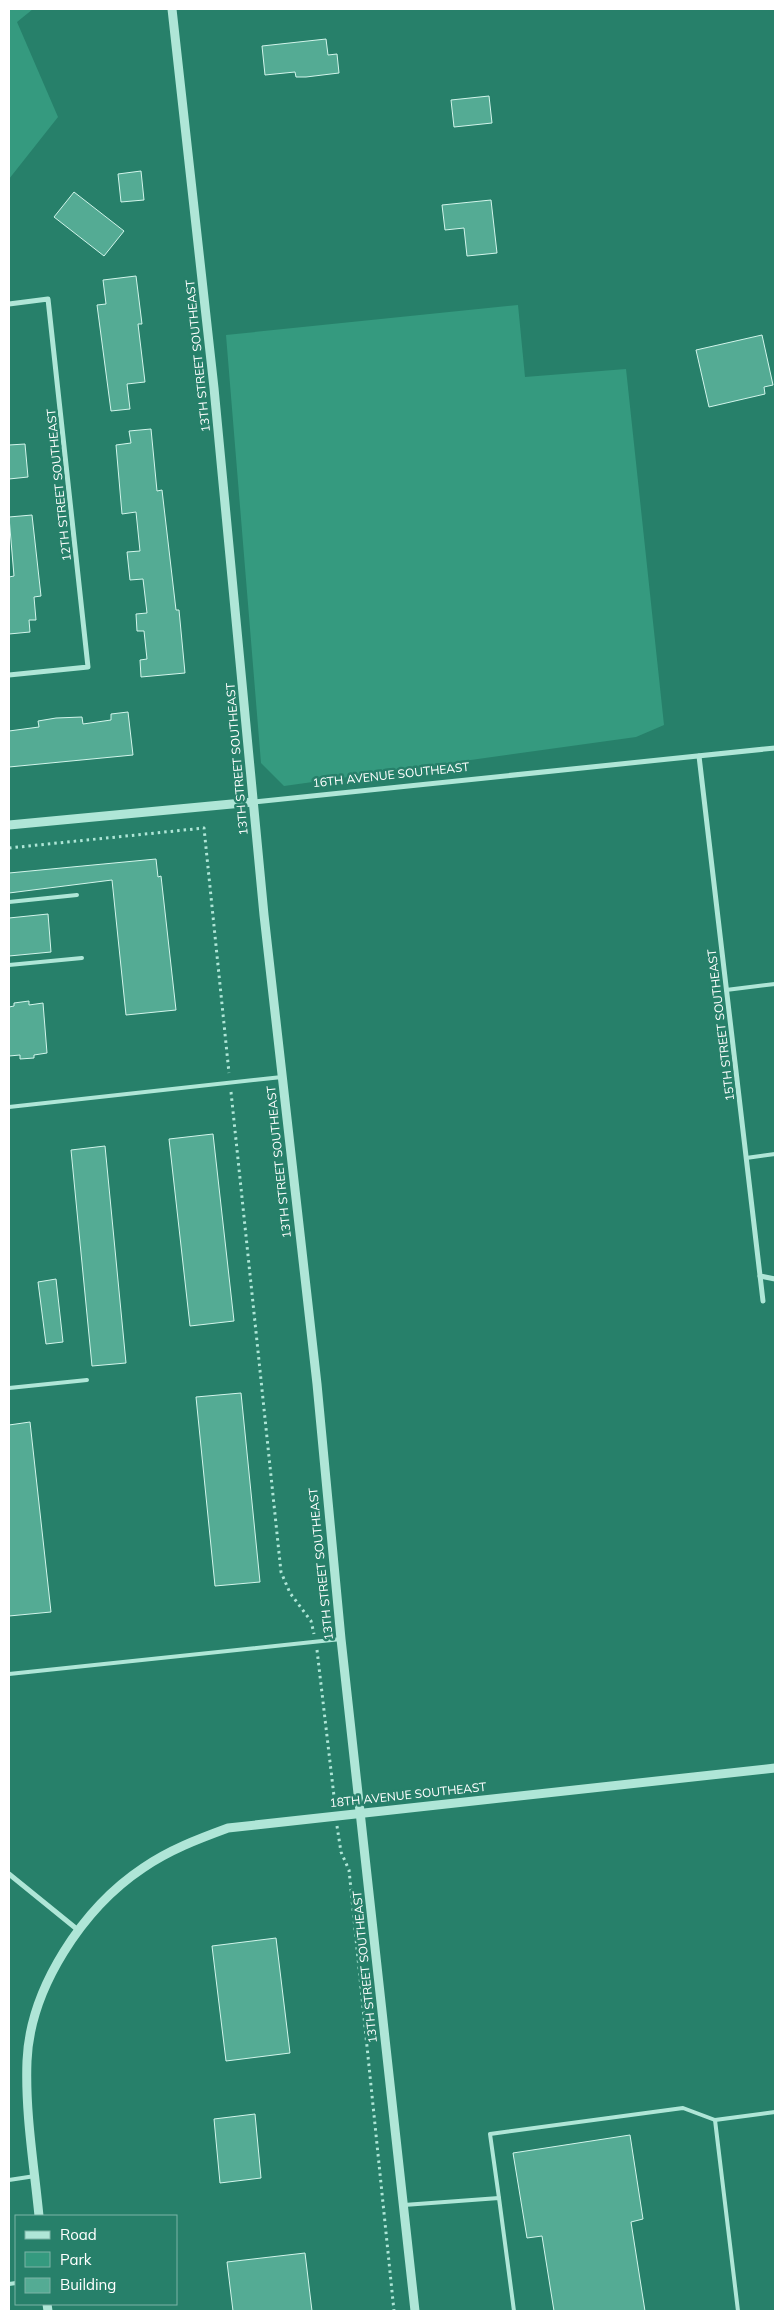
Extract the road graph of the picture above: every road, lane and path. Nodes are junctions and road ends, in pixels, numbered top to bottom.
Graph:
1 (172, 9) edge
2 (9, 304) edge
3 (9, 675) edge
4 (775, 748) edge
5 (699, 756) junction
6 (253, 802) junction
7 (9, 825) edge
8 (9, 848) edge
9 (77, 895) dead end
10 (9, 902) edge
11 (82, 958) dead end
12 (9, 965) edge
13 (775, 984) edge
14 (726, 990) junction
15 (282, 1077) junction
16 (230, 1082) junction
17 (9, 1107) edge
18 (775, 1154) edge
19 (746, 1158) junction
20 (760, 1276) junction
21 (775, 1279) edge
22 (763, 1301) dead end
23 (87, 1380) dead end
24 (9, 1388) edge
25 (341, 1640) junction
26 (316, 1641) junction
27 (9, 1674) edge
28 (775, 1768) edge
29 (332, 1780) dead end
30 (362, 1812) junction
31 (340, 1852) dead end
32 (9, 1874) edge
33 (78, 1930) junction
34 (775, 2112) edge
35 (715, 2120) junction
36 (35, 2176) junction
37 (9, 2180) edge
38 (499, 2198) junction
39 (404, 2205) junction
40 (39, 2215) edge
41 (394, 2311) edge
42 (415, 2311) edge
43 (514, 2311) edge
44 (738, 2311) edge

1 - 6 street, 13TH STREET SOUTHEAST
2 - 3 street, 12TH STREET SOUTHEAST
4 - 5 street, 16TH AVENUE SOUTHEAST
5 - 6 street, 16TH AVENUE SOUTHEAST
5 - 14 street, 15TH STREET SOUTHEAST
6 - 7 street, 16TH AVENUE SOUTHEAST
6 - 15 street, 13TH STREET SOUTHEAST
8 - 16 path
9 - 10 lane
11 - 12 lane
13 - 14 lane
14 - 19 street, 15TH STREET SOUTHEAST
15 - 16 lane
15 - 25 street, 13TH STREET SOUTHEAST
16 - 17 lane
16 - 26 path
18 - 19 lane
19 - 20 street, 15TH STREET SOUTHEAST
20 - 21 street
20 - 22 street, 15TH STREET SOUTHEAST
23 - 24 lane
25 - 26 lane
25 - 30 street, 13TH STREET SOUTHEAST
26 - 27 lane
26 - 29 path
28 - 30 street, 18TH AVENUE SOUTHEAST
30 - 33 street, 18TH AVENUE SOUTHEAST
30 - 39 street, 13TH STREET SOUTHEAST
31 - 41 path
32 - 33 street
33 - 36 street, 18TH AVENUE SOUTHEAST
34 - 35 lane
35 - 38 lane
35 - 44 lane
36 - 37 lane
36 - 40 street, 18TH AVENUE SOUTHEAST
38 - 39 lane
38 - 43 lane
39 - 42 street, 13TH STREET SOUTHEAST

